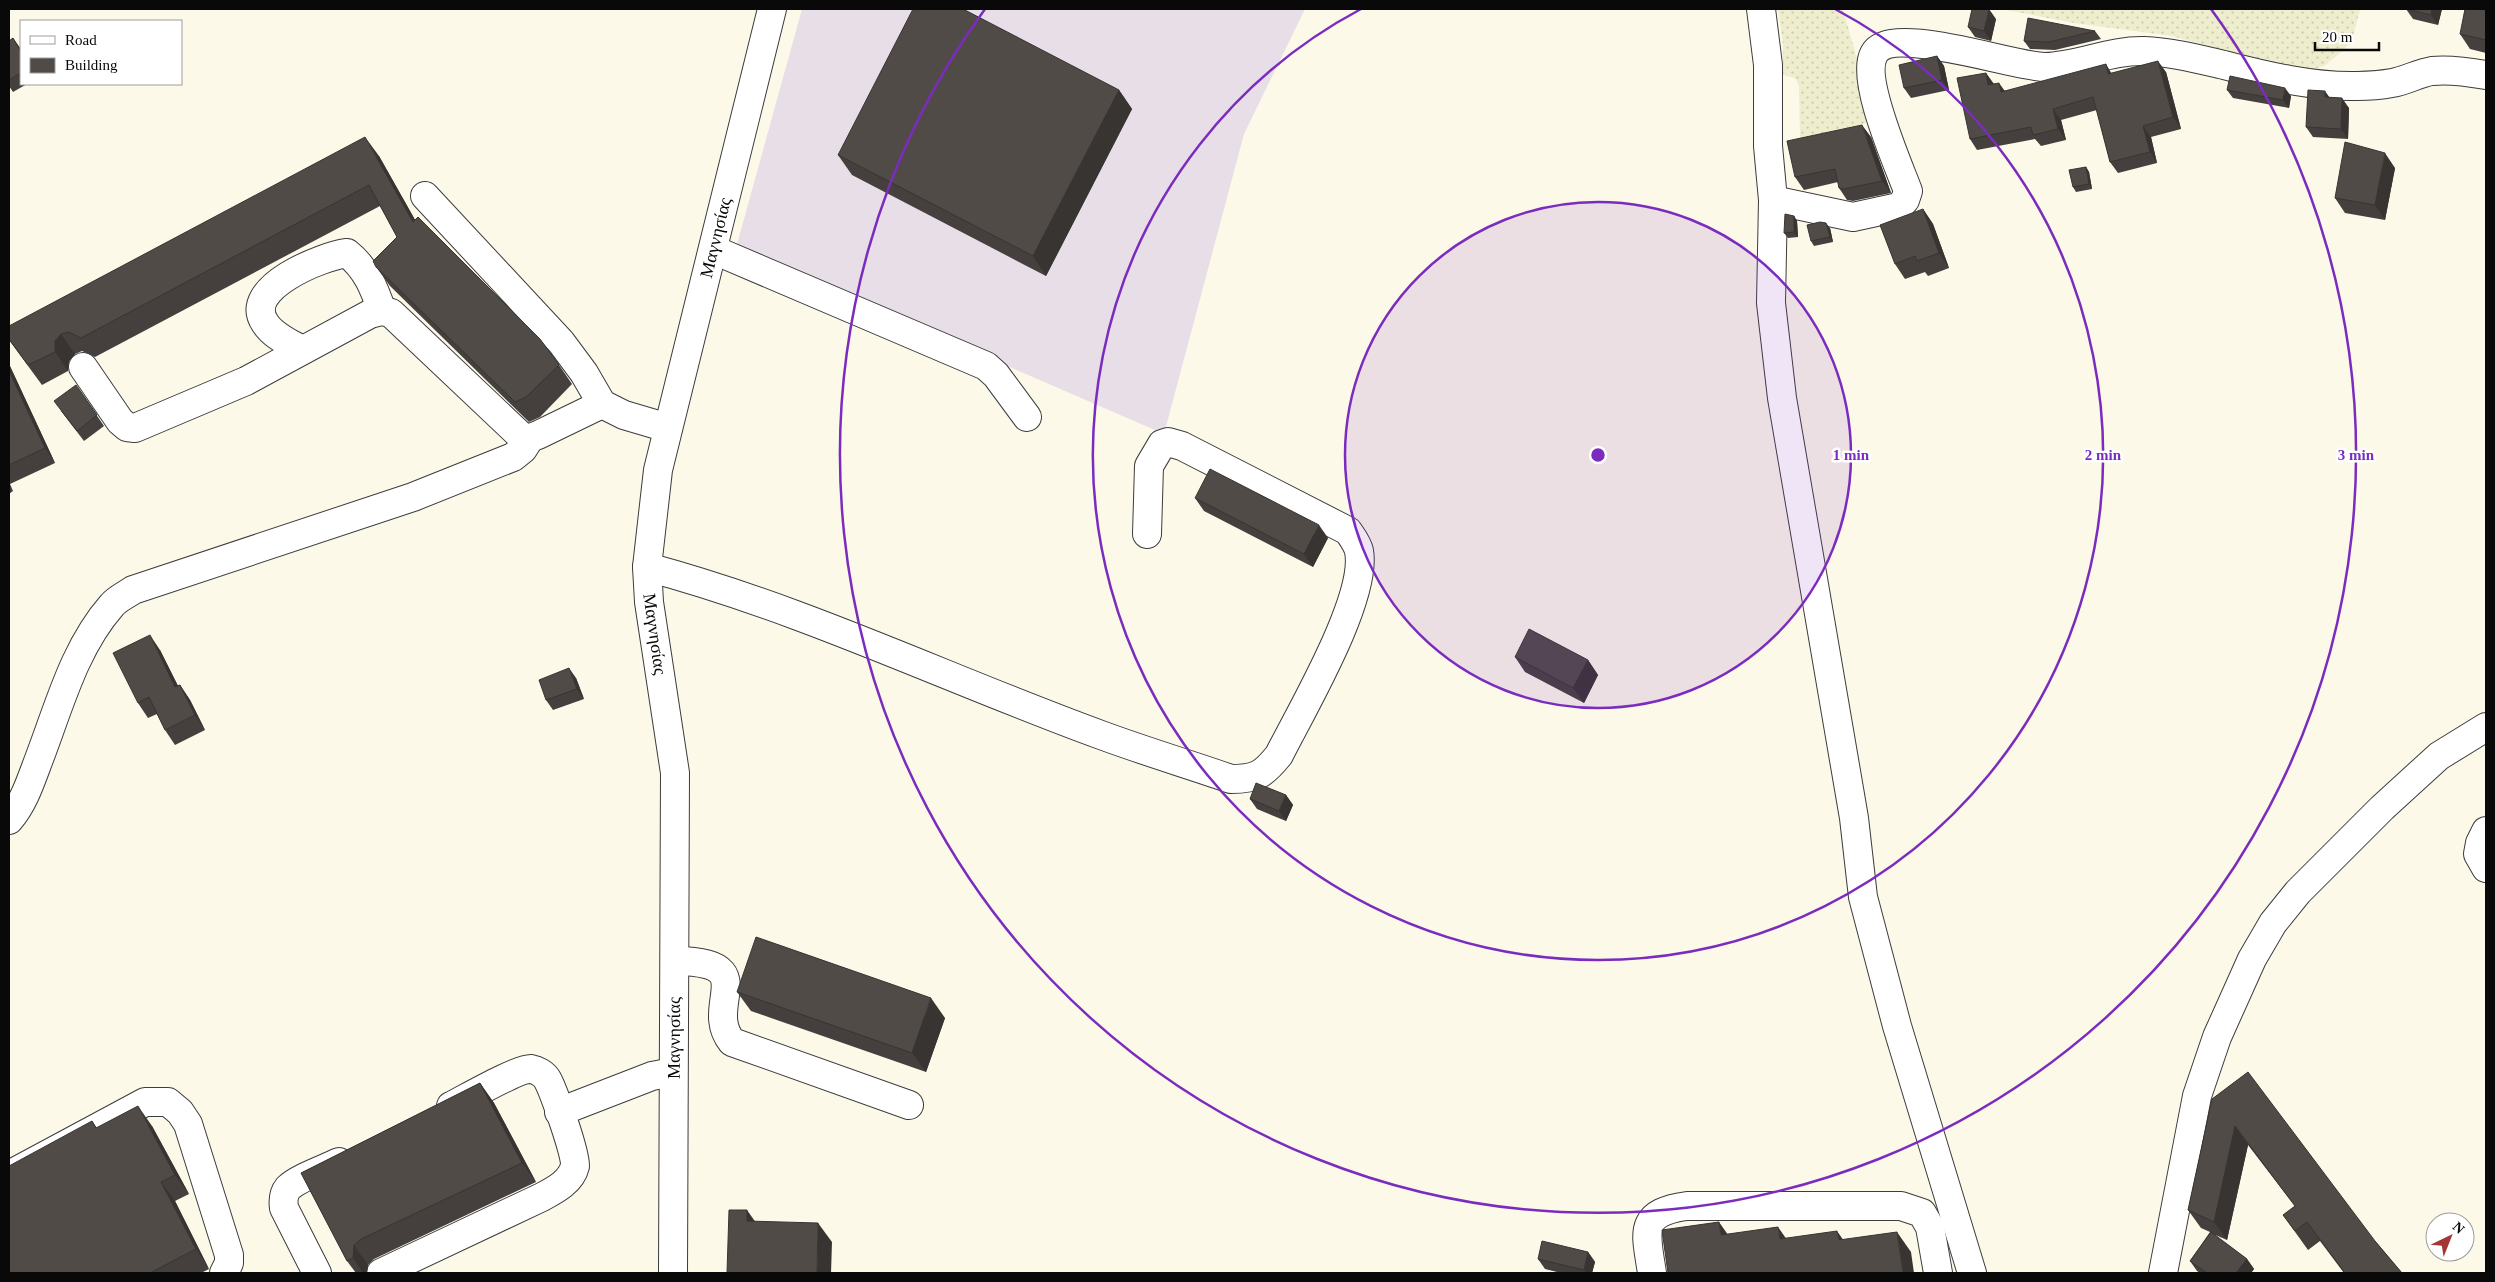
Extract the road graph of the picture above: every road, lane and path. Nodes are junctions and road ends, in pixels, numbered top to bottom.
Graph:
1 (772, 9) edge
2 (1761, 9) edge
3 (2486, 75) edge
4 (425, 196) dead end
5 (1773, 200) junction
6 (714, 250) junction
7 (382, 311) junction
8 (302, 350) junction
9 (83, 367) dead end
10 (602, 404) junction
11 (1027, 417) dead end
12 (668, 428) junction
13 (530, 438) junction
14 (1147, 534) dead end
15 (647, 567) junction
16 (2486, 727) edge
17 (9, 820) edge
18 (2486, 830) edge
19 (2486, 868) edge
20 (676, 961) junction
21 (673, 1072) junction
22 (909, 1105) dead end
23 (559, 1112) junction
24 (428, 1118) edge
25 (358, 1153) edge
26 (9, 1175) edge
27 (224, 1273) edge
28 (317, 1273) edge
29 (381, 1273) edge
30 (674, 1273) edge
31 (1652, 1273) edge
32 (1938, 1273) edge
33 (1972, 1273) edge
34 (2163, 1273) edge

1 - 6 street, Μαγνησίας
2 - 5 street
3 - 5 street
4 - 10 street
5 - 33 street
6 - 11 street
6 - 12 street, Μαγνησίας
7 - 8 street
7 - 8 street
7 - 13 street
8 - 9 street
10 - 12 street
10 - 13 street
12 - 15 street, Μαγνησίας
13 - 17 street
14 - 15 street
15 - 20 street, Μαγνησίας
16 - 34 street
18 - 19 street
20 - 21 street, Μαγνησίας
20 - 22 street
21 - 23 street
21 - 30 street, Μαγνησίας
23 - 24 street
23 - 29 street
25 - 28 street
26 - 27 street
31 - 32 street

